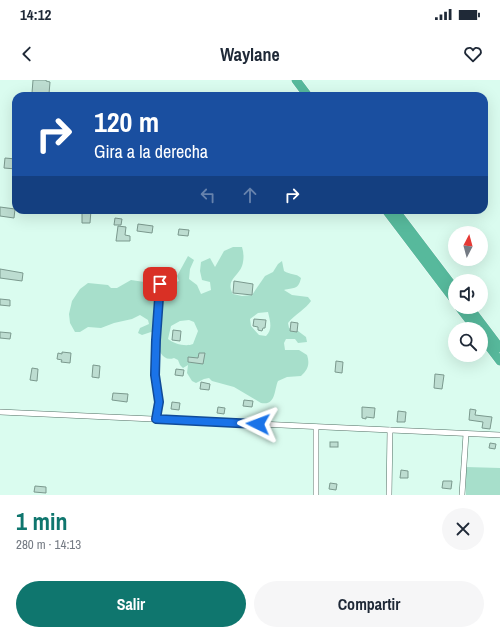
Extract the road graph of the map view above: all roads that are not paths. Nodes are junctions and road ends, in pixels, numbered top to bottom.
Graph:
1 (288, 80) edge
2 (296, 80) edge
3 (297, 92) edge
4 (305, 92) edge
5 (389, 214) edge
6 (398, 214) edge
7 (448, 280) edge
8 (160, 284) dead end
9 (448, 292) edge
10 (474, 314) edge
11 (488, 345) edge
12 (500, 348) edge
13 (500, 361) edge
14 (0, 412) edge
15 (156, 419) junction
16 (316, 427) junction
17 (390, 430) junction
18 (466, 434) junction
19 (500, 435) edge
20 (316, 495) edge
21 (389, 495) edge
22 (462, 495) edge

1 - 3 highway
2 - 4 highway
5 - 9 highway
6 - 7 highway
8 - 15 street
10 - 12 highway
11 - 13 highway
14 - 15 street
15 - 16 street
16 - 17 street
16 - 20 street
17 - 18 street
17 - 21 street
18 - 19 street
18 - 22 street

